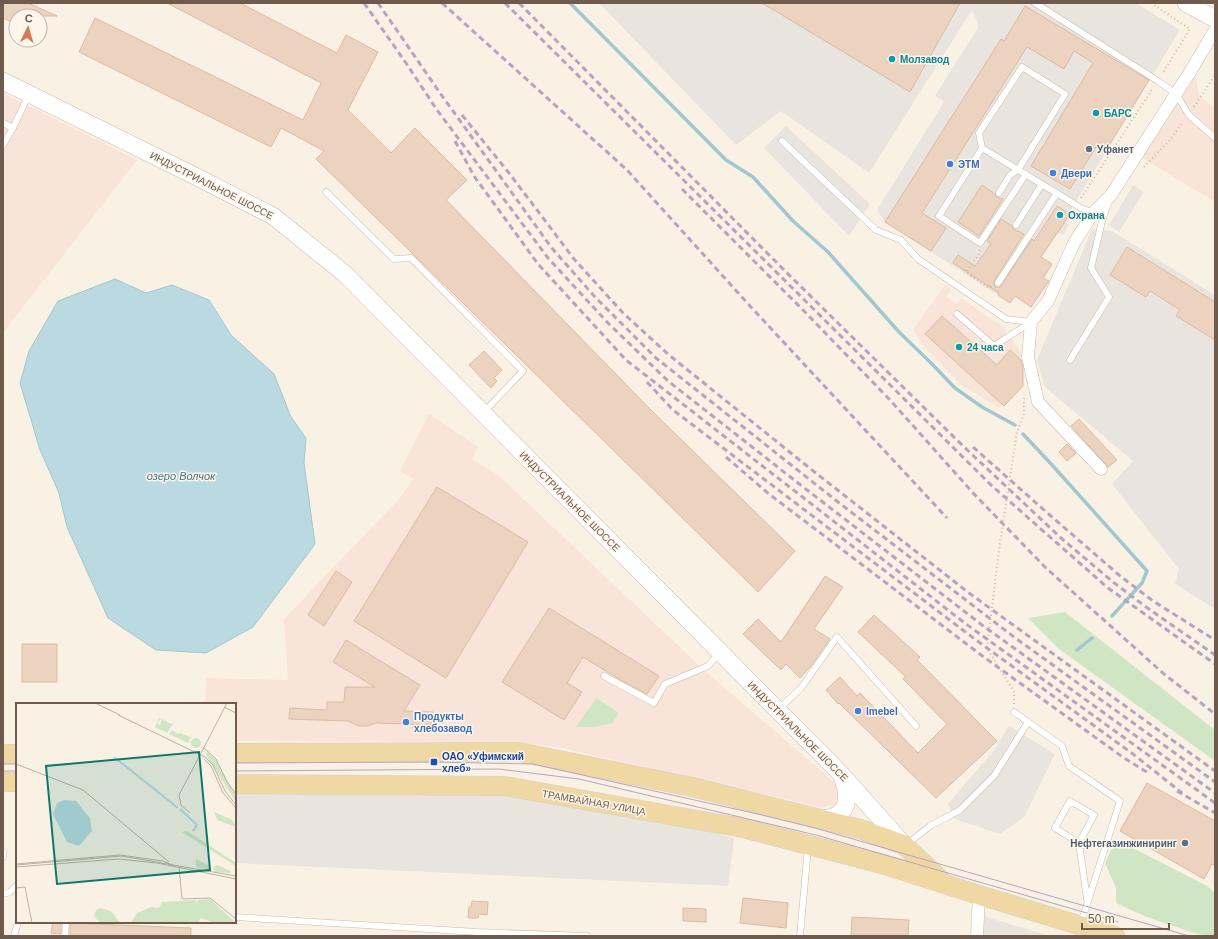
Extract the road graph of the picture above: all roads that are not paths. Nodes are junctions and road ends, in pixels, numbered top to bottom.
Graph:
1 (1035, 3) edge
2 (1186, 3) edge
3 (1215, 19) edge
4 (1215, 30) edge
5 (3, 81) edge
6 (29, 94) junction
7 (1176, 94) junction
8 (3, 123) edge
9 (13, 128) junction
10 (1215, 138) edge
11 (782, 141) dead end
12 (3, 145) edge
13 (982, 148) junction
14 (1018, 170) junction
15 (1026, 174) junction
16 (1042, 184) junction
17 (326, 192) dead end
18 (999, 193) dead end
19 (1057, 193) junction
20 (1111, 195) junction
21 (1093, 213) junction
22 (1016, 225) dead end
23 (998, 283) road end
24 (957, 314) dead end
25 (1031, 322) junction
26 (1070, 360) dead end
27 (483, 413) junction
28 (1101, 469) dead end
29 (720, 652) junction
30 (604, 676) dead end
31 (778, 710) junction
32 (1014, 712) road end
33 (1028, 722) junction
34 (916, 726) dead end
35 (236, 753) edge
36 (3, 754) edge
37 (16, 754) edge
38 (841, 774) junction
39 (3, 782) edge
40 (16, 782) edge
41 (236, 784) edge
42 (819, 819) junction
43 (1080, 843) junction
44 (808, 844) junction
45 (904, 846) junction
46 (3, 852) edge
47 (3, 857) edge
48 (945, 884) junction
49 (16, 886) edge
50 (3, 894) edge
51 (979, 895) junction
52 (1087, 903) junction
53 (236, 917) edge
54 (18, 923) edge
55 (66, 923) edge
56 (1081, 926) junction
57 (477, 934) edge
58 (14, 936) edge
59 (65, 936) edge
60 (587, 936) edge
61 (800, 936) edge
62 (977, 936) edge
63 (1114, 936) edge

1 - 7 lane
2 - 3 street
4 - 7 street
5 - 6 street, ИНДУСТРИАЛЬНОЕ ШОССЕ
6 - 9 lane
6 - 27 street, ИНДУСТРИАЛЬНОЕ ШОССЕ
7 - 10 lane
7 - 20 street
8 - 9 lane
9 - 12 lane
11 - 25 lane
13 - 14 lane
13 - 14 lane
13 - 15 lane
14 - 15 lane
14 - 18 lane
15 - 16 lane
16 - 19 lane
16 - 22 lane
17 - 27 lane
19 - 21 lane
19 - 23 lane
20 - 21 street
20 - 26 lane
21 - 25 street
24 - 25 lane
25 - 28 street
27 - 29 street, ИНДУСТРИАЛЬНОЕ ШОССЕ
29 - 30 lane
29 - 31 street, ИНДУСТРИАЛЬНОЕ ШОССЕ
31 - 34 lane
31 - 38 street, ИНДУСТРИАЛЬНОЕ ШОССЕ
32 - 33 lane
33 - 45 lane
33 - 52 lane
35 - 42 main road
36 - 37 main road
38 - 42 street
38 - 45 street, ИНДУСТРИАЛЬНОЕ ШОССЕ
39 - 40 main road
41 - 44 main road, ТРАМВАЙНАЯ УЛИЦА
42 - 45 main road
43 - 43 lane
43 - 52 lane
44 - 48 main road, ТРАМВАЙНАЯ УЛИЦА
44 - 61 lane
45 - 48 main road, ИНДУСТРИАЛЬНОЕ ШОССЕ
46 - 47 lane
48 - 51 main road, ИНДУСТРИАЛЬНОЕ ШОССЕ
49 - 50 lane
51 - 56 main road, ИНДУСТРИАЛЬНОЕ ШОССЕ
51 - 62 street
52 - 56 lane
53 - 57 lane
54 - 58 lane
55 - 59 lane
56 - 63 main road, ИНДУСТРИАЛЬНОЕ ШОССЕ
57 - 60 lane

